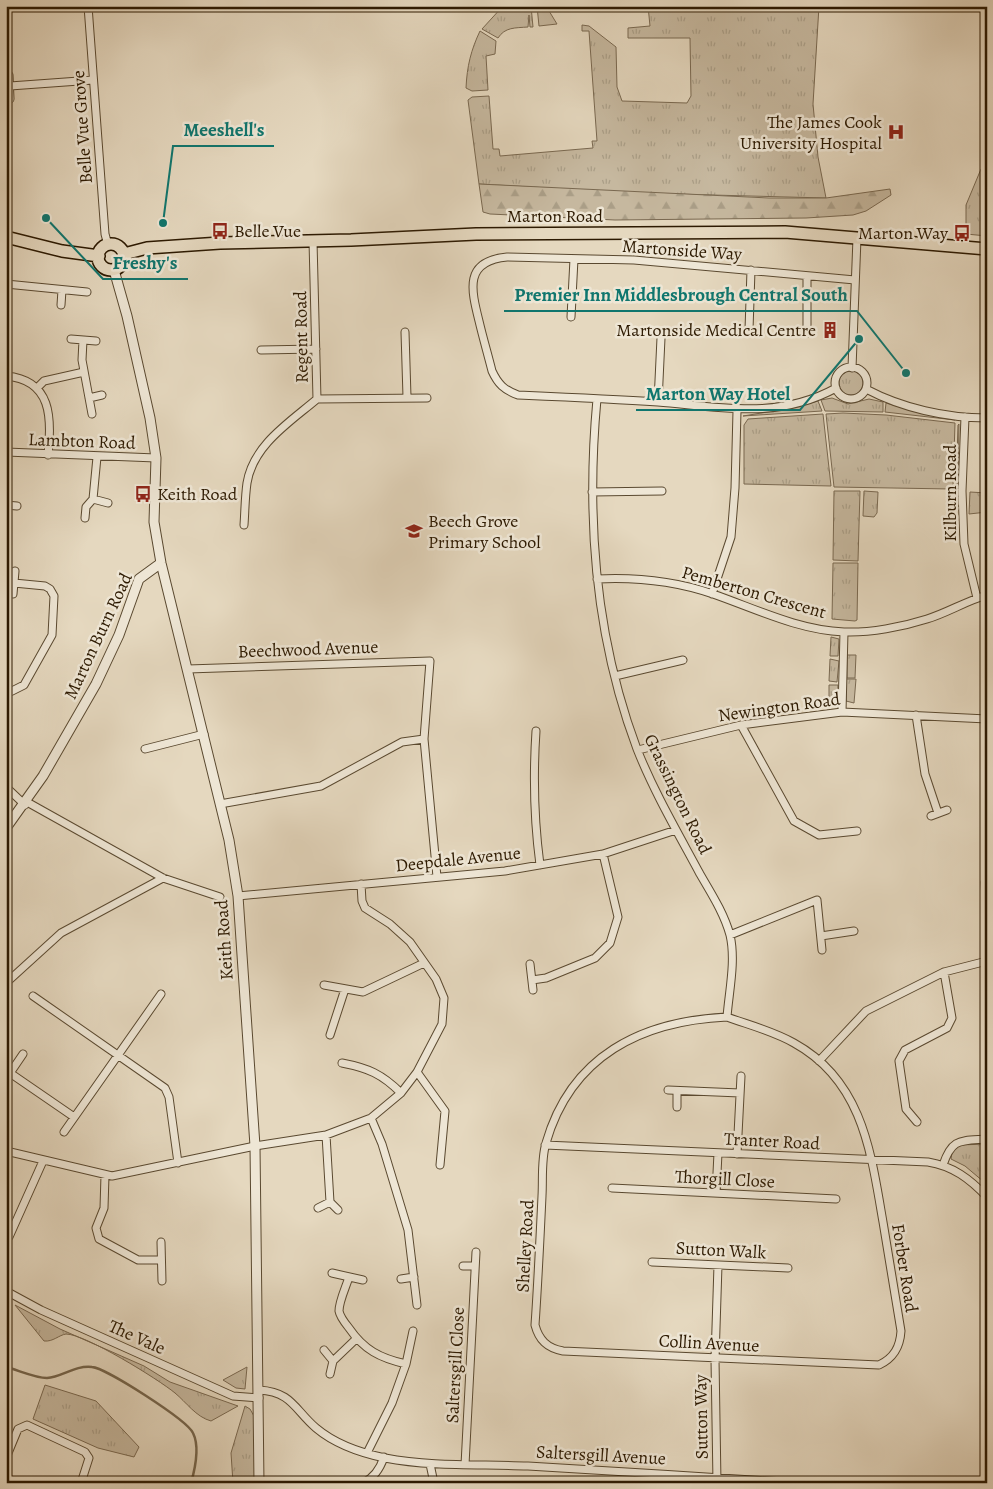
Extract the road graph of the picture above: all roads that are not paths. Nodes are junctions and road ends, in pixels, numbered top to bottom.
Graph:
1 (88, 6) edge
2 (9, 75) dead end
3 (93, 80) junction
4 (10, 86) junction
5 (10, 99) dead end
6 (6, 237) edge
7 (857, 238) junction
8 (313, 241) junction
9 (108, 245) junction
10 (987, 249) edge
11 (124, 254) junction
12 (99, 256) junction
13 (574, 259) junction
14 (114, 270) junction
15 (752, 270) junction
16 (807, 276) junction
17 (855, 280) junction
18 (6, 284) edge
19 (62, 290) junction
20 (87, 292) dead end
21 (61, 306) dead end
22 (571, 317) dead end
23 (749, 330) dead end
24 (405, 332) dead end
25 (807, 333) dead end
26 (661, 338) dead end
27 (70, 339) dead end
28 (83, 340) junction
29 (96, 341) dead end
30 (316, 349) junction
31 (261, 350) dead end
32 (852, 368) junction
33 (84, 372) junction
34 (6, 376) edge
35 (38, 387) junction
36 (836, 388) junction
37 (866, 389) junction
38 (102, 395) dead end
39 (408, 397) junction
40 (89, 398) junction
41 (428, 398) dead end
42 (317, 399) junction
43 (597, 399) junction
44 (658, 402) junction
45 (737, 411) junction
46 (92, 414) dead end
47 (966, 416) junction
48 (987, 418) edge
49 (6, 452) edge
50 (48, 455) junction
51 (6, 456) edge
52 (97, 457) junction
53 (156, 458) junction
54 (662, 491) dead end
55 (592, 492) junction
56 (93, 499) junction
57 (108, 503) dead end
58 (6, 505) edge
59 (17, 506) dead end
60 (85, 518) dead end
61 (244, 525) dead end
62 (161, 564) junction
63 (15, 571) dead end
64 (597, 579) junction
65 (14, 584) junction
66 (13, 594) dead end
67 (712, 594) junction
68 (987, 595) edge
69 (977, 598) junction
70 (844, 632) junction
71 (683, 660) dead end
72 (188, 669) junction
73 (615, 676) junction
74 (6, 694) edge
75 (842, 712) junction
76 (916, 715) junction
77 (987, 719) edge
78 (741, 725) junction
79 (536, 731) dead end
80 (204, 734) junction
81 (424, 739) junction
82 (145, 749) dead end
83 (638, 750) junction
84 (6, 787) edge
85 (26, 803) junction
86 (220, 804) junction
87 (946, 810) dead end
88 (6, 828) edge
89 (676, 830) junction
90 (857, 831) dead end
91 (603, 854) junction
92 (540, 865) junction
93 (437, 877) junction
94 (163, 878) junction
95 (985, 882) dead end
96 (361, 884) junction
97 (238, 896) junction
98 (220, 897) dead end
99 (987, 918) edge
100 (854, 931) dead end
101 (730, 935) junction
102 (821, 936) junction
103 (822, 950) dead end
104 (987, 961) edge
105 (424, 963) junction
106 (530, 964) dead end
107 (944, 972) junction
108 (532, 980) junction
109 (6, 983) edge
110 (324, 985) dead end
111 (345, 989) junction
112 (533, 990) dead end
113 (161, 994) dead end
114 (33, 996) dead end
115 (727, 1018) junction
116 (330, 1035) dead end
117 (23, 1054) dead end
118 (118, 1056) junction
119 (819, 1062) junction
120 (342, 1063) dead end
121 (417, 1072) junction
122 (8, 1076) edge
123 (741, 1076) dead end
124 (668, 1090) dead end
125 (677, 1091) junction
126 (400, 1093) junction
127 (740, 1093) junction
128 (676, 1107) dead end
129 (74, 1118) junction
130 (371, 1118) junction
131 (917, 1122) dead end
132 (64, 1132) dead end
133 (326, 1135) junction
134 (987, 1139) edge
135 (545, 1145) junction
136 (255, 1146) junction
137 (6, 1151) edge
138 (718, 1153) junction
139 (737, 1154) junction
140 (873, 1160) junction
141 (43, 1161) junction
142 (178, 1163) junction
143 (440, 1165) dead end
144 (943, 1165) junction
145 (105, 1175) junction
146 (612, 1188) dead end
147 (716, 1193) junction
148 (987, 1197) edge
149 (836, 1199) dead end
150 (330, 1202) junction
151 (318, 1208) dead end
152 (338, 1210) dead end
153 (8, 1238) dead end
154 (160, 1242) dead end
155 (476, 1252) dead end
156 (161, 1260) junction
157 (652, 1262) dead end
158 (463, 1266) dead end
159 (475, 1266) junction
160 (718, 1266) junction
161 (788, 1268) dead end
162 (332, 1273) dead end
163 (414, 1277) junction
164 (349, 1278) junction
165 (401, 1279) dead end
166 (364, 1280) dead end
167 (162, 1281) dead end
168 (6, 1291) edge
169 (417, 1305) dead end
170 (414, 1330) dead end
171 (356, 1339) junction
172 (546, 1345) joint
173 (324, 1350) dead end
174 (715, 1359) junction
175 (333, 1361) junction
176 (406, 1364) junction
177 (872, 1366) joint
178 (330, 1374) dead end
179 (259, 1394) junction
180 (366, 1453) junction
181 (6, 1458) edge
182 (384, 1458) junction
183 (430, 1464) junction
184 (465, 1465) junction
185 (717, 1480) edge
186 (81, 1483) edge
187 (259, 1483) edge
188 (363, 1483) edge
189 (434, 1483) edge
190 (799, 1483) edge

1 - 3 street, Belle Vue Grove
2 - 4 street
3 - 4 street
3 - 9 street, Belle Vue Grove
4 - 5 street
6 - 12 main road
7 - 8 main road, Marton Road
7 - 10 main road, Marton Road
7 - 17 street
8 - 11 main road, Marton Road
8 - 30 street, Regent Road
9 - 11 main road
9 - 12 main road
11 - 14 main road
12 - 14 main road
13 - 15 street, Martonside Way
13 - 22 street
13 - 43 street, Martonside Way
14 - 53 street
15 - 16 street, Martonside Way
15 - 23 street
16 - 17 street, Martonside Way
16 - 25 street
17 - 32 street
18 - 19 street
19 - 20 street
19 - 21 street
24 - 39 street
26 - 44 street
27 - 28 street
28 - 29 street
28 - 33 street
30 - 31 street
30 - 42 street, Regent Road
32 - 36 street
32 - 37 street
33 - 35 street
33 - 40 street
34 - 35 street
35 - 50 street
36 - 37 street
36 - 45 street
37 - 47 street
38 - 40 street
39 - 41 street
39 - 42 street
40 - 46 street
42 - 61 street, Regent Road
43 - 44 street
43 - 55 street, Grassington Road
44 - 45 street
45 - 67 street
47 - 48 street
47 - 69 street, Kilburn Road
49 - 50 street, Lambton Road
49 - 51 street
50 - 52 street, Lambton Road
52 - 53 street, Lambton Road
52 - 56 street
53 - 62 street
54 - 55 street
55 - 64 street, Grassington Road
56 - 57 street
56 - 60 street
58 - 59 street
62 - 72 street, Keith Road
62 - 85 street, Marton Burn Road
63 - 65 street
64 - 67 street, Pemberton Crescent
64 - 73 street, Grassington Road
65 - 66 street
65 - 74 street
67 - 70 street, Pemberton Crescent
68 - 69 street, Pemberton Crescent
69 - 70 street, Pemberton Crescent
70 - 75 street
71 - 73 street
72 - 80 street, Keith Road
72 - 81 street, Beechwood Avenue
73 - 83 street, Grassington Road
75 - 76 street, Newington Road
75 - 78 street, Newington Road
76 - 77 street, Newington Road
76 - 87 street
78 - 83 street, Newington Road
78 - 90 street
79 - 92 street
80 - 82 street
80 - 86 street, Keith Road
81 - 86 street
81 - 93 street
83 - 89 street, Grassington Road
84 - 85 street
85 - 88 street, Marton Burn Road
85 - 94 street
86 - 97 street, Keith Road
89 - 91 street, Deepdale Avenue
89 - 101 street, Grassington Road
91 - 92 street, Deepdale Avenue
91 - 108 street
92 - 93 street, Deepdale Avenue
93 - 96 street, Deepdale Avenue
94 - 98 street
94 - 109 street
95 - 99 street
96 - 97 street, Deepdale Avenue
96 - 105 street
97 - 136 street, Keith Road
100 - 102 street
101 - 102 street
101 - 115 street, Grassington Road
102 - 103 street
104 - 107 street
105 - 111 street
105 - 121 street
106 - 108 street
107 - 119 street
107 - 131 street
108 - 112 street
110 - 111 street
111 - 116 street
113 - 118 street
114 - 118 street
115 - 119 street, Forber Road
115 - 135 street, Shelley Road
117 - 122 street
118 - 129 street
118 - 142 street
119 - 140 street, Forber Road
120 - 126 street
121 - 126 street
121 - 143 street
122 - 129 street
123 - 127 street
124 - 125 street
125 - 127 street
125 - 128 street
126 - 130 street
127 - 139 street
129 - 132 street
130 - 133 street
130 - 163 street
133 - 136 street
133 - 150 street
134 - 144 street
135 - 138 street, Tranter Road
135 - 172 street, Shelley Road
136 - 142 street
136 - 179 street, Keith Road
137 - 141 street
138 - 139 street, Tranter Road
138 - 147 street
139 - 140 street, Tranter Road
140 - 144 street, Tranter Road
140 - 177 street, Forber Road
141 - 145 street
141 - 153 street
142 - 145 street
144 - 148 street, Tranter Road
145 - 156 street
146 - 147 street, Thorgill Close
147 - 149 street, Thorgill Close
150 - 151 street
150 - 152 street
154 - 156 street
155 - 159 street, Saltersgill Close
156 - 167 street
157 - 160 street, Sutton Walk
158 - 159 street
159 - 184 street, Saltersgill Close
160 - 161 street, Sutton Walk
160 - 174 street, Sutton Way
162 - 164 street
163 - 165 street
163 - 169 street
164 - 166 street
164 - 171 street
168 - 179 street, The Vale
170 - 176 street
171 - 175 street
171 - 176 street
172 - 174 street, Collin Avenue
173 - 175 street
174 - 177 street, Collin Avenue
174 - 185 street, Sutton Way
175 - 178 street
176 - 180 street
179 - 180 street, The Vale
179 - 187 street, Keith Road
180 - 182 street, Saltersgill Avenue
181 - 186 street
182 - 183 street, Saltersgill Avenue
182 - 188 street
183 - 184 street, Saltersgill Avenue
183 - 189 street
184 - 185 street, Saltersgill Avenue
185 - 190 street, Saltersgill Avenue

